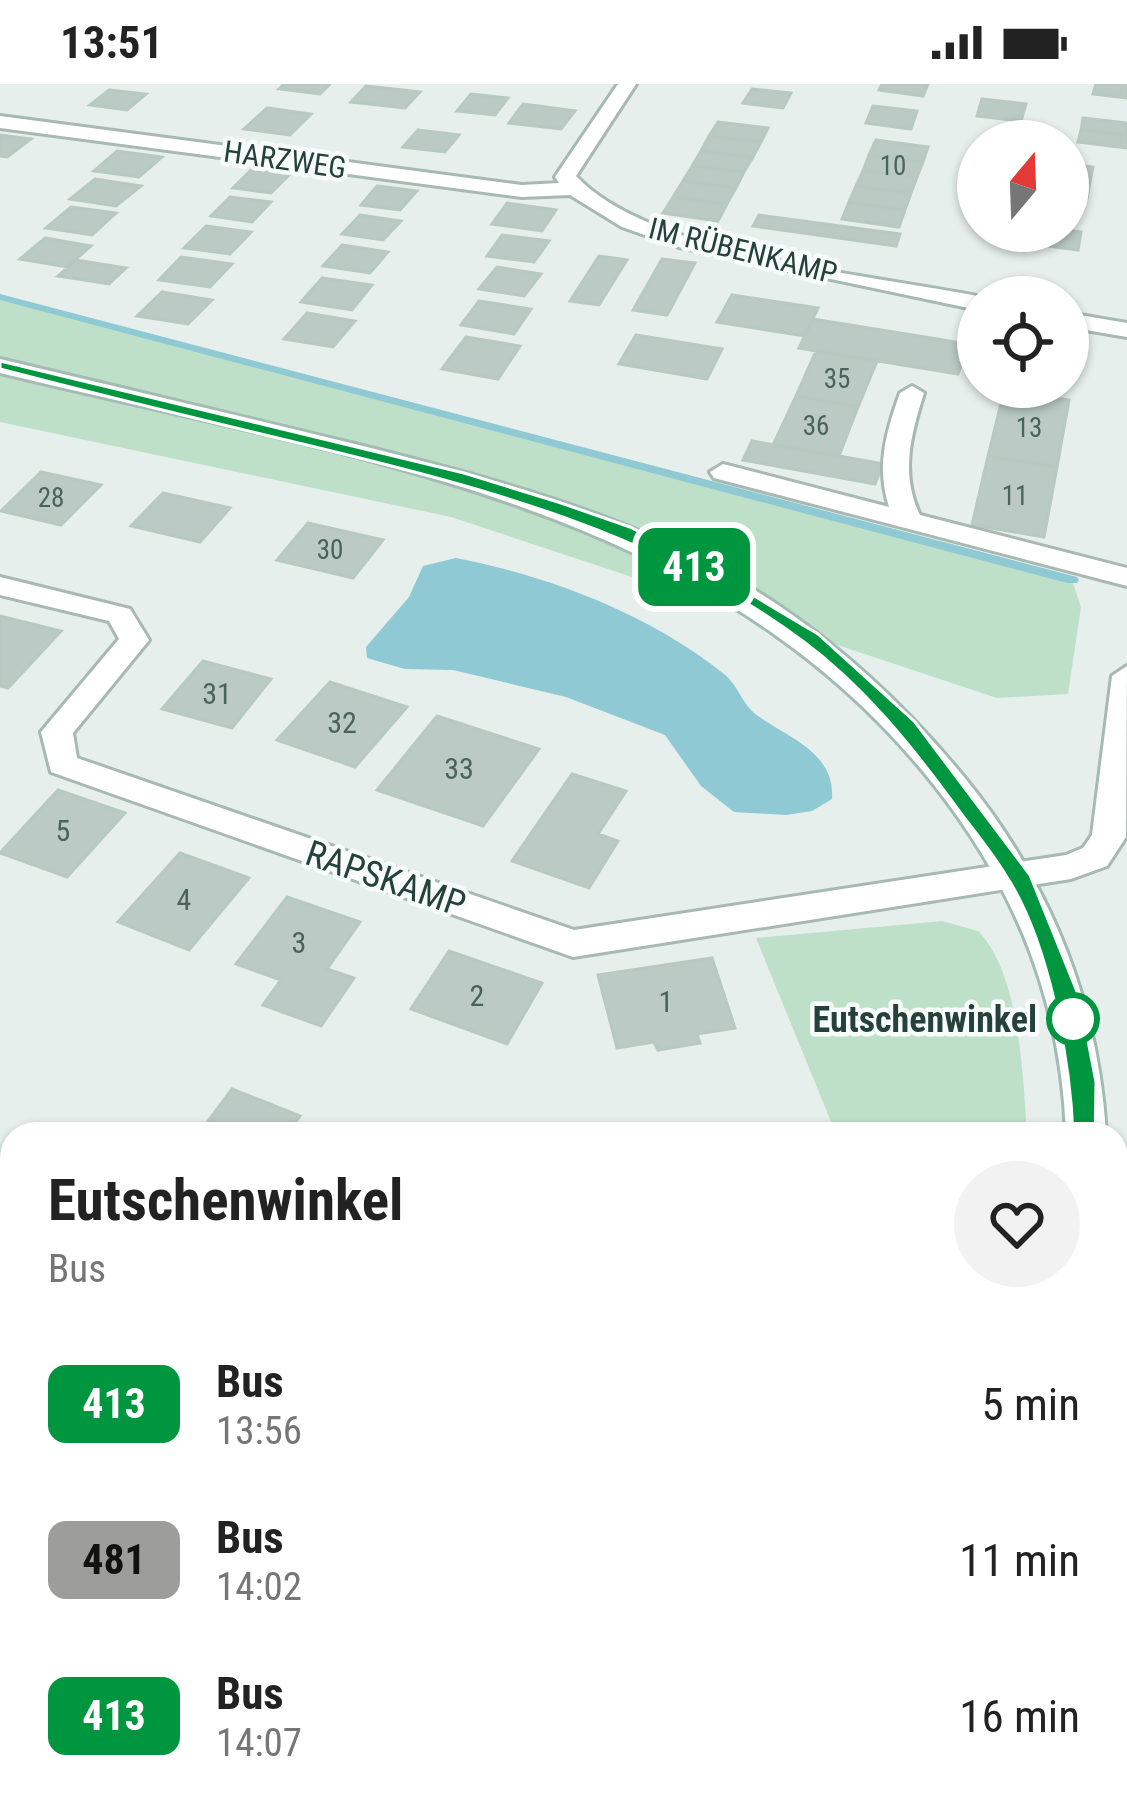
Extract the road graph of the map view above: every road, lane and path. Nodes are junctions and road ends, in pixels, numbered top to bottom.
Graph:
1 (627, 84) edge
2 (0, 122) edge
3 (569, 189) junction
4 (957, 298) edge
5 (1089, 324) edge
6 (1127, 330) edge
7 (0, 366) edge
8 (912, 393) dead end
9 (723, 472) dead end
10 (910, 521) junction
11 (1127, 577) edge
12 (0, 586) edge
13 (1127, 676) edge
14 (1018, 875) junction
15 (1086, 1122) edge

1 - 3 street
2 - 3 street, HARZWEG
3 - 4 street, IM RÜBENKAMP
5 - 6 street
7 - 14 street
8 - 10 street
9 - 10 street
10 - 11 street
12 - 14 street, RAPSKAMP
13 - 14 street
14 - 15 street

